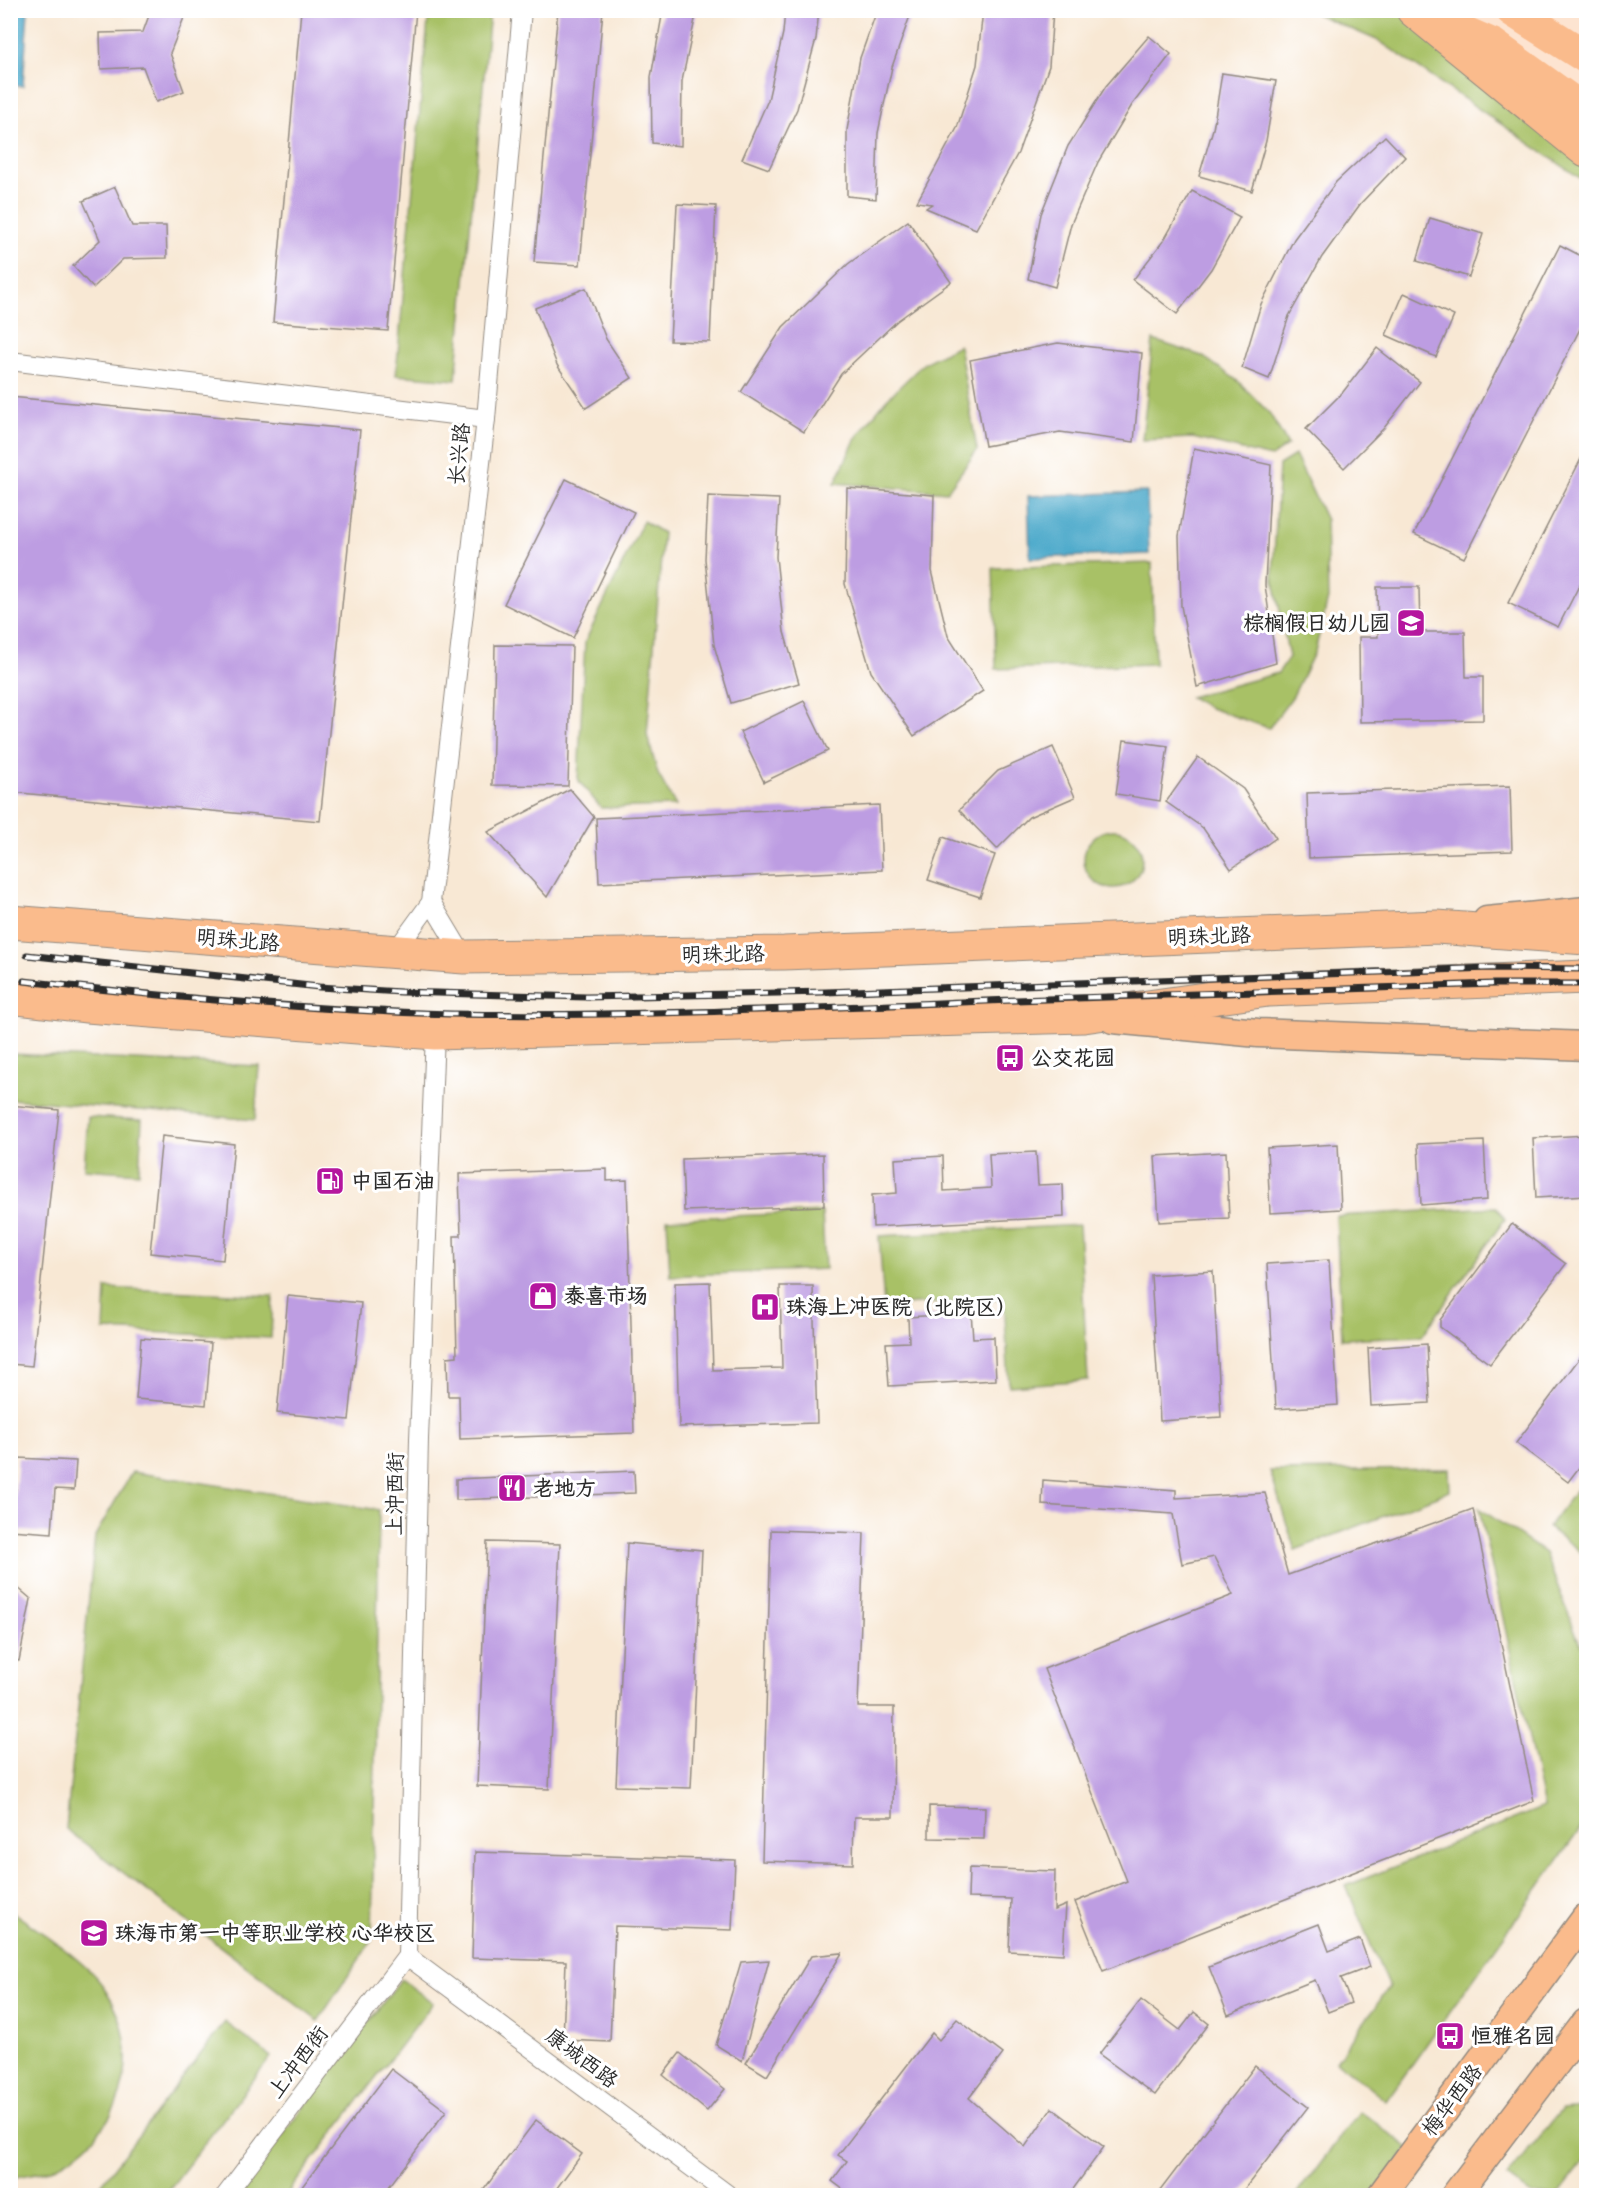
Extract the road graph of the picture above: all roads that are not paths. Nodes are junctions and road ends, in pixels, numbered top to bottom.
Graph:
1 (522, 10) edge
2 (1413, 10) edge
3 (1418, 10) edge
4 (1476, 10) edge
5 (1512, 10) edge
6 (1558, 10) edge
7 (1587, 28) edge
8 (1587, 57) edge
9 (1587, 86) edge
10 (1587, 112) edge
11 (1587, 151) edge
12 (10, 361) edge
13 (486, 419) junction
14 (431, 902) junction
15 (1587, 911) edge
16 (10, 922) edge
17 (1437, 927) junction
18 (1587, 938) edge
19 (394, 953) junction
20 (464, 957) junction
21 (1587, 977) edge
22 (10, 997) edge
23 (1084, 1016) junction
24 (435, 1033) junction
25 (1587, 1046) edge
26 (1587, 1918) edge
27 (407, 1956) junction
28 (1587, 2023) edge
29 (225, 2196) edge
30 (730, 2196) edge
31 (1381, 2196) edge
32 (1455, 2196) edge

1 - 13 street, 长兴路
2 - 11 highway
3 - 10 highway
4 - 9 main road
5 - 8 highway
6 - 7 main road
12 - 13 street
13 - 14 street, 长兴路
14 - 19 street, 长兴路
14 - 20 street
15 - 17 main road, 明珠北路
16 - 19 highway, 明珠北路
17 - 18 highway, 明珠北路
17 - 20 highway, 明珠北路
19 - 20 highway, 明珠北路
21 - 23 highway
22 - 24 highway
23 - 24 highway
23 - 25 main road
24 - 27 street, 上沖西街
26 - 31 main road, 梅华西路
27 - 29 street, 上冲西街
27 - 30 street, 康城西路
28 - 32 main road

